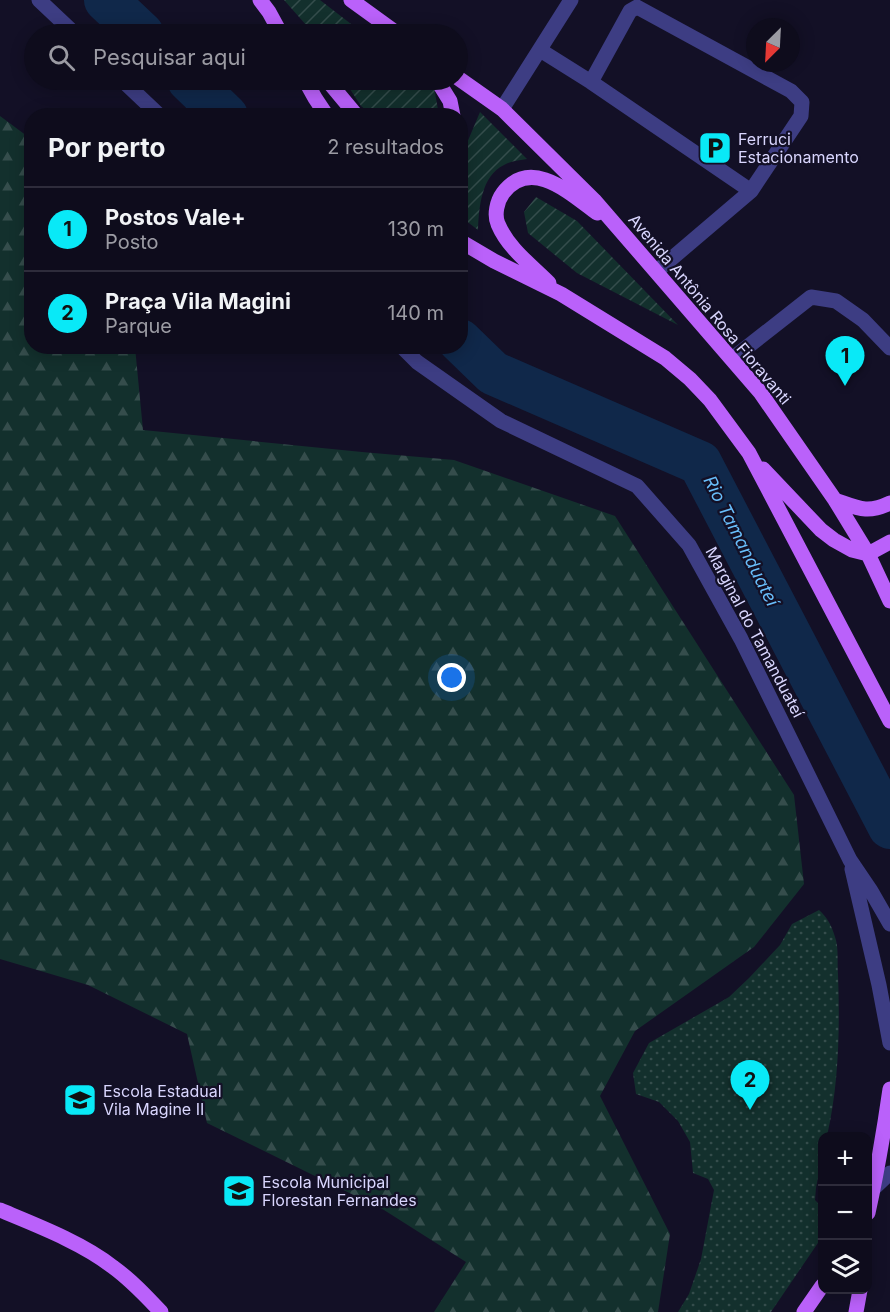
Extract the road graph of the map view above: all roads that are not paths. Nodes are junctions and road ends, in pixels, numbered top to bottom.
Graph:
1 (39, 0) edge
2 (351, 0) edge
3 (572, 0) edge
4 (265, 6) edge
5 (64, 24) edge
6 (275, 24) edge
7 (280, 24) edge
8 (384, 24) edge
9 (540, 50) junction
10 (591, 82) junction
11 (468, 85) edge
12 (133, 90) edge
13 (311, 90) edge
14 (335, 90) edge
15 (443, 90) edge
16 (152, 108) edge
17 (322, 108) edge
18 (350, 108) edge
19 (451, 108) edge
20 (502, 109) junction
21 (751, 191) junction
22 (626, 235) junction
23 (468, 246) edge
24 (657, 271) junction
25 (561, 294) junction
26 (890, 348) edge
27 (409, 354) edge
28 (732, 359) junction
29 (749, 453) junction
30 (835, 500) junction
31 (890, 503) edge
32 (890, 542) edge
33 (868, 554) junction
34 (890, 601) edge
35 (890, 722) edge
36 (850, 860) junction
37 (890, 924) edge
38 (890, 1043) edge
39 (890, 1089) edge
40 (890, 1173) edge
41 (874, 1188) junction
42 (872, 1195) edge
43 (0, 1210) edge
44 (818, 1292) edge
45 (859, 1294) edge
46 (161, 1312) edge
47 (804, 1312) edge
48 (856, 1312) edge

1 - 5 street
2 - 8 main road
3 - 9 street
4 - 6 main road
4 - 7 main road
9 - 10 street
9 - 20 street
10 - 21 street
10 - 21 street
11 - 20 main road, Avenida Antônia Rosa Fioravanti
12 - 16 street
13 - 17 main road
14 - 18 main road
15 - 19 main road
20 - 22 main road, Avenida Antônia Rosa Fioravanti
21 - 24 street
22 - 24 main road, Avenida Antônia Rosa Fioravanti
22 - 25 main road
23 - 25 main road
24 - 28 main road, Avenida Antônia Rosa Fioravanti
25 - 29 main road
26 - 28 street
27 - 36 street, Marginal do Tamanduateí
28 - 30 main road, Avenida Antônia Rosa Fioravanti
29 - 33 main road
29 - 35 main road
30 - 31 main road
30 - 33 main road, Avenida Antônia Rosa Fioravanti
32 - 33 main road
33 - 34 main road, Avenida Antônia Rosa Fioravanti
36 - 37 street, Marginal do Tamanduateí
36 - 38 street, Marginal do Tamanduateí
39 - 41 main road
40 - 41 street
41 - 42 main road
43 - 46 main road
44 - 47 main road
45 - 48 main road

